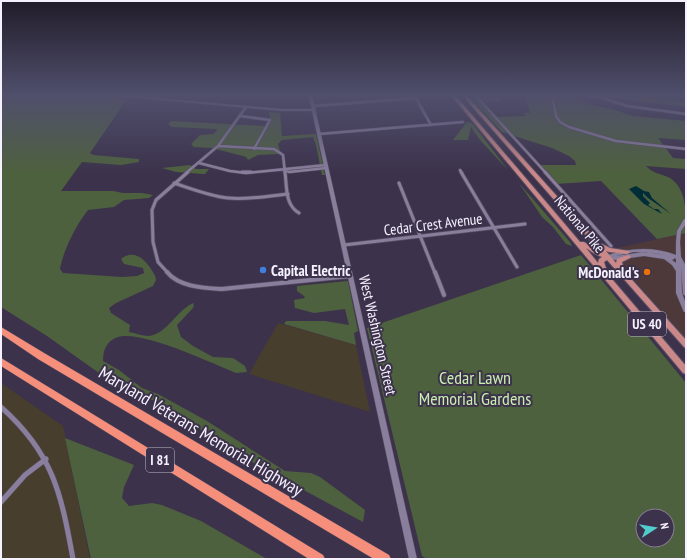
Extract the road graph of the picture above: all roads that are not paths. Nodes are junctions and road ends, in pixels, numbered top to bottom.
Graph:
1 (236, 121) edge
2 (269, 121) edge
3 (316, 121) edge
4 (429, 121) edge
5 (475, 121) edge
6 (487, 121) edge
7 (499, 121) edge
8 (559, 121) edge
9 (463, 122) dead end
10 (431, 125) junction
11 (319, 134) junction
12 (218, 146) junction
13 (254, 149) junction
14 (686, 149) edge
15 (199, 163) junction
16 (326, 167) junction
17 (285, 170) junction
18 (460, 170) dead end
19 (174, 183) junction
20 (399, 183) dead end
21 (288, 194) junction
22 (551, 210) junction
23 (300, 213) dead end
24 (686, 220) edge
25 (525, 224) dead end
26 (686, 224) edge
27 (494, 228) junction
28 (679, 231) junction
29 (589, 235) junction
30 (420, 236) junction
31 (344, 245) junction
32 (611, 246) dead end
33 (628, 254) junction
34 (664, 256) junction
35 (607, 257) junction
36 (679, 258) junction
37 (517, 267) dead end
38 (678, 270) junction
39 (350, 276) junction
40 (607, 277) junction
41 (686, 294) edge
42 (444, 295) dead end
43 (686, 310) edge
44 (1, 330) edge
45 (686, 342) edge
46 (686, 345) edge
47 (1, 362) edge
48 (686, 371) edge
49 (1, 407) edge
50 (46, 459) junction
51 (1, 502) edge
52 (413, 557) edge
53 (73, 559) edge
54 (319, 559) edge
55 (385, 559) edge

1 - 12 street
2 - 13 street
3 - 11 main road, West Washington Street
4 - 10 street
5 - 22 main road, National Pike / US 40
6 - 29 main road, National Pike / US 40
7 - 32 street
8 - 14 street
9 - 10 street
10 - 11 street
11 - 16 main road, West Washington Street
12 - 13 street
12 - 15 street
13 - 17 street
15 - 17 street
15 - 19 street
16 - 17 street
16 - 31 main road, West Washington Street
17 - 21 street
18 - 27 street
19 - 21 street
19 - 39 street
20 - 30 street
21 - 23 street
22 - 35 main road
22 - 40 main road, National Pike / US 40
24 - 28 main road
25 - 27 street, Cedar Crest Avenue
26 - 28 main road
27 - 30 street, Cedar Crest Avenue
27 - 37 street
28 - 36 main road
29 - 33 main road
29 - 35 main road, National Pike / US 40
30 - 31 street, Cedar Crest Avenue
30 - 42 street
31 - 39 main road, West Washington Street
33 - 34 main road
33 - 35 main road
33 - 36 main road
33 - 45 main road
34 - 36 main road
34 - 38 main road
35 - 40 main road
35 - 46 main road, National Pike / US 40
36 - 38 main road
36 - 41 main road
38 - 43 main road
39 - 52 main road, West Washington Street
40 - 48 main road, National Pike / US 40
44 - 55 highway, Maryland Veterans Memorial Highway / I 81
47 - 54 highway, I 81
49 - 50 street
50 - 51 street
50 - 53 street

